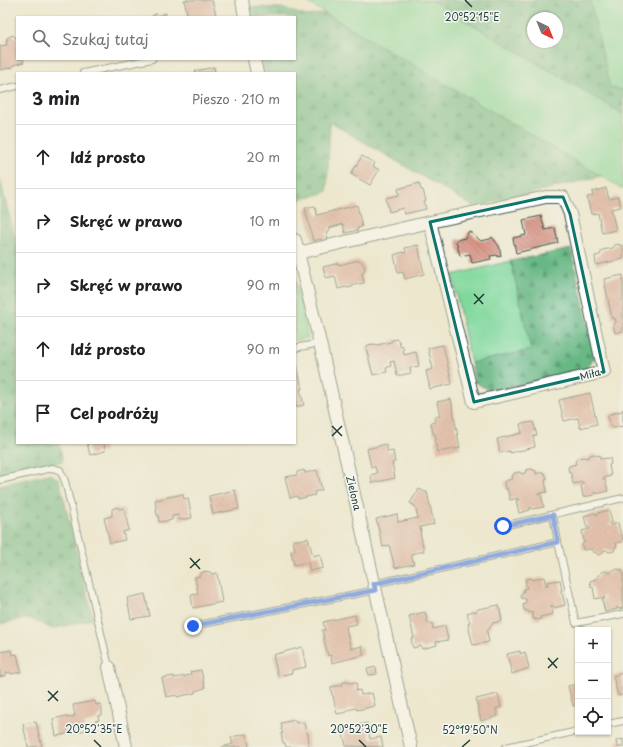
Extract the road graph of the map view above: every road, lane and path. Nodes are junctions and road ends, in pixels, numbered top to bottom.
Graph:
1 (242, 0) edge
2 (245, 16) edge
3 (147, 60) edge
4 (254, 60) edge
5 (88, 72) edge
6 (258, 72) edge
7 (16, 86) edge
8 (0, 90) edge
9 (430, 222) junction
10 (296, 244) edge
11 (298, 253) junction
12 (320, 343) junction
13 (296, 348) edge
14 (0, 480) edge
15 (623, 498) edge
16 (553, 515) junction
17 (503, 526) dead end
18 (558, 542) junction
19 (375, 587) junction
20 (623, 614) edge
21 (193, 626) dead end
22 (109, 667) joint
23 (623, 721) edge
24 (611, 723) edge
25 (575, 732) edge
26 (126, 747) edge
27 (411, 747) edge
28 (506, 747) edge

1 - 2 street
3 - 5 lane
4 - 6 street
7 - 8 lane
9 - 9 street, Miła
9 - 11 street, Miła
10 - 11 street, Zielona
11 - 12 street, Zielona
12 - 13 lane
12 - 19 street, Zielona
14 - 22 lane
15 - 16 lane
16 - 17 lane
16 - 18 lane
18 - 19 lane
18 - 20 lane
19 - 21 lane
19 - 27 street, Zielona
22 - 26 street
23 - 24 lane
25 - 28 lane

